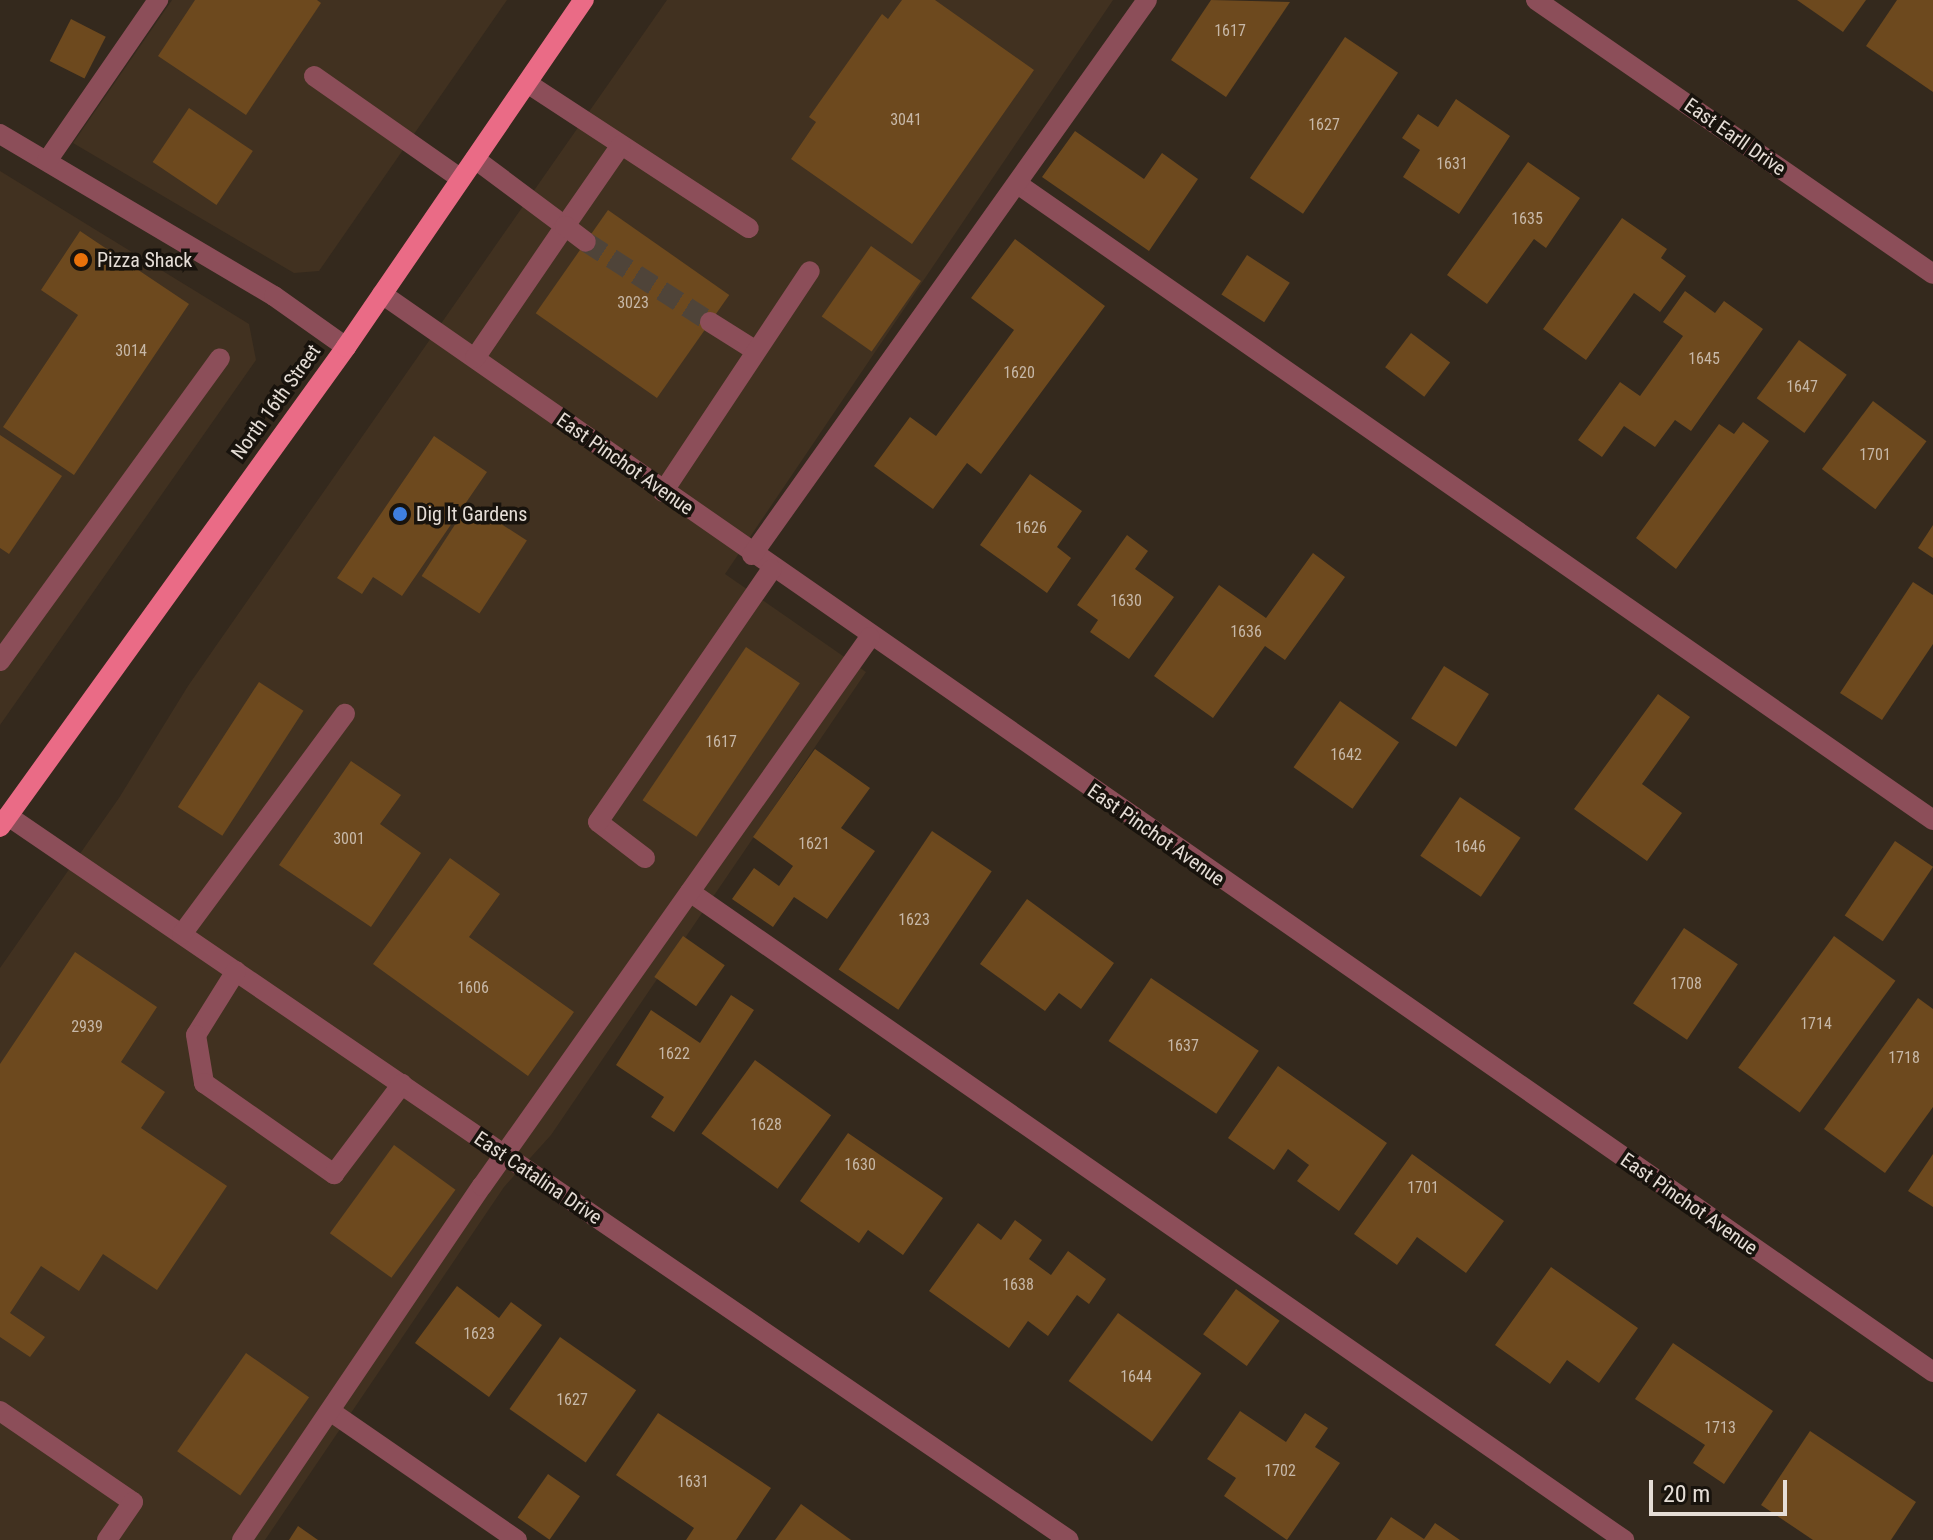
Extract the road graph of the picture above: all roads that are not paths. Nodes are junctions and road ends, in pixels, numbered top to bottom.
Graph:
1 (158, 0) edge
2 (584, 0) edge
3 (1147, 0) edge
4 (1536, 0) edge
5 (314, 76) dead end
6 (527, 83) junction
7 (0, 134) edge
8 (621, 145) junction
9 (475, 159) junction
10 (47, 161) junction
11 (461, 179) junction
12 (1019, 185) junction
13 (565, 226) junction
14 (749, 228) dead end
15 (586, 242) tunnel mouth
16 (810, 271) dead end
17 (1933, 274) edge
18 (382, 294) junction
19 (710, 322) tunnel mouth
20 (346, 347) junction
21 (756, 351) junction
22 (220, 358) dead end
23 (475, 358) junction
24 (663, 492) junction
25 (752, 555) junction
26 (772, 569) junction
27 (870, 637) junction
28 (0, 661) edge
29 (345, 714) dead end
30 (1933, 820) edge
31 (4, 821) edge
32 (645, 858) dead end
33 (690, 892) junction
34 (182, 934) junction
35 (236, 971) junction
36 (402, 1084) junction
37 (504, 1154) junction
38 (1933, 1372) edge
39 (0, 1411) edge
40 (330, 1411) junction
41 (107, 1540) edge
42 (242, 1540) edge
43 (517, 1540) edge
44 (1069, 1540) edge
45 (1624, 1540) edge

1 - 10 street
2 - 6 main road, North 16th Street
3 - 12 street
4 - 17 street, East Earll Drive
5 - 11 street
6 - 8 street
6 - 9 main road, North 16th Street
7 - 10 street
8 - 13 street
8 - 14 street
9 - 11 main road, North 16th Street
9 - 13 street
10 - 20 street
11 - 18 main road, North 16th Street
12 - 25 street
12 - 30 street
13 - 15 street
13 - 23 street
16 - 21 street
18 - 20 main road, North 16th Street
18 - 23 street, East Pinchot Avenue
19 - 21 street
20 - 31 main road, North 16th Street
21 - 24 street
22 - 28 street
23 - 24 street, East Pinchot Avenue
24 - 25 street, East Pinchot Avenue
25 - 26 street, East Pinchot Avenue
26 - 27 street, East Pinchot Avenue
26 - 32 street
27 - 33 street
27 - 38 street, East Pinchot Avenue
29 - 34 street
31 - 34 street, East Catalina Drive
33 - 37 street
33 - 45 street
34 - 35 street, East Catalina Drive
35 - 36 street, East Catalina Drive
35 - 36 street
36 - 37 street, East Catalina Drive
37 - 40 street
37 - 44 street, East Catalina Drive
39 - 41 street
40 - 42 street
40 - 43 street

